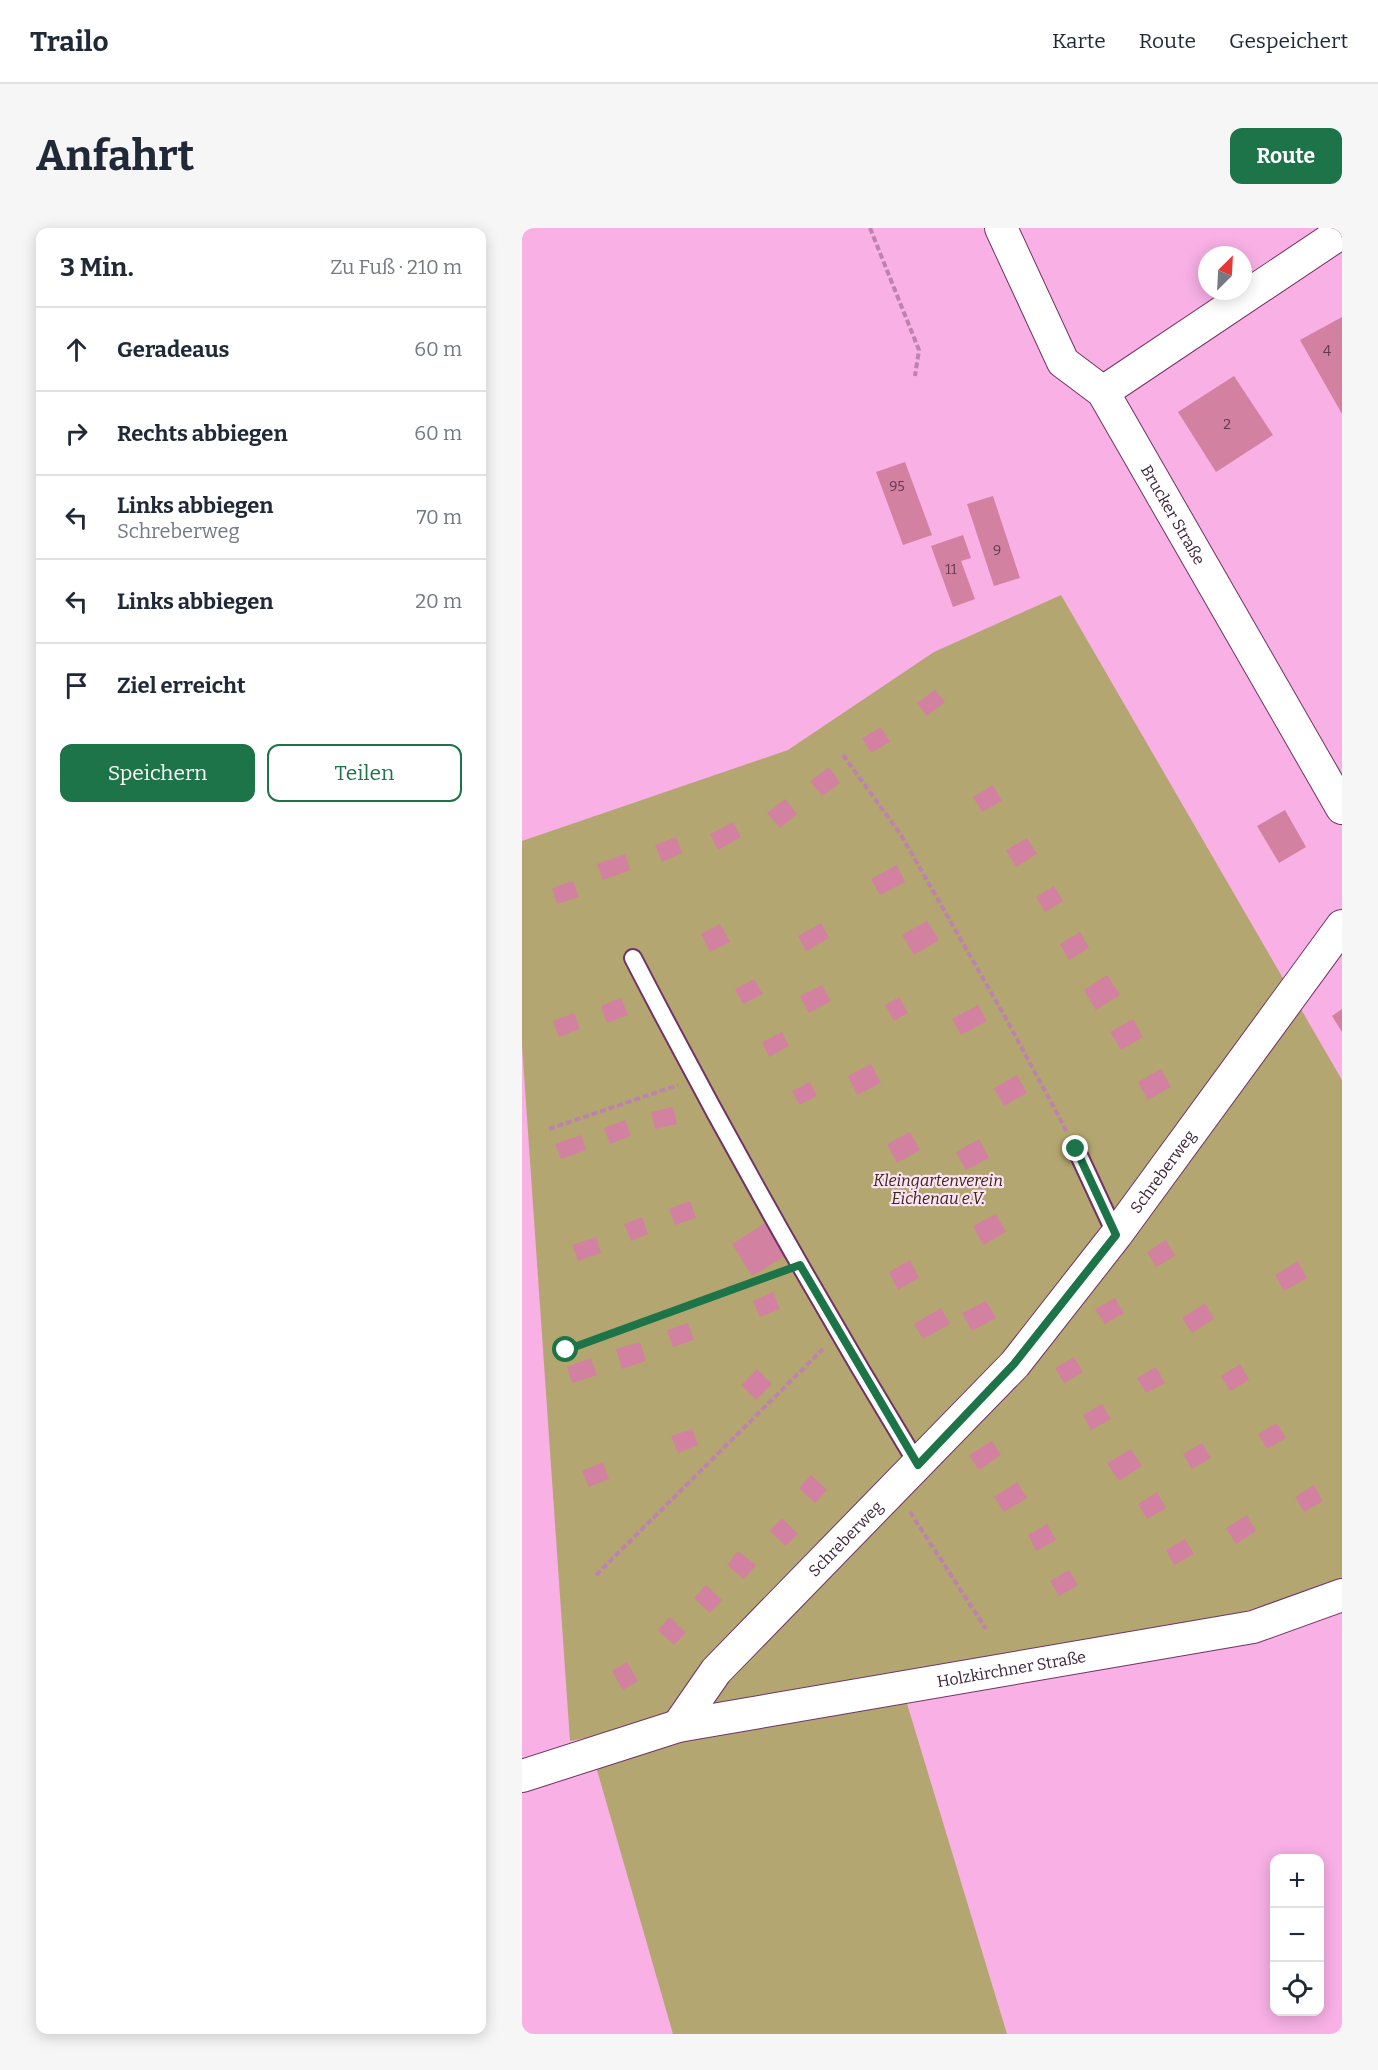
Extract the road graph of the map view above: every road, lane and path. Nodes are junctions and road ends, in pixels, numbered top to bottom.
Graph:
1 (870, 228) edge
2 (1001, 228) edge
3 (1342, 232) edge
4 (915, 376) dead end
5 (1103, 392) junction
6 (843, 755) dead end
7 (1342, 808) edge
8 (1342, 926) edge
9 (633, 958) dead end
10 (696, 1079) junction
11 (549, 1129) dead end
12 (1076, 1149) joint
13 (1116, 1235) junction
14 (800, 1265) junction
15 (838, 1333) junction
16 (566, 1350) dead end
17 (918, 1465) junction
18 (895, 1488) junction
19 (596, 1575) dead end
20 (1342, 1595) edge
21 (986, 1629) dead end
22 (678, 1725) junction
23 (522, 1776) edge

1 - 4 path
2 - 5 street, Brucker Straße
3 - 5 street
5 - 7 street, Brucker Straße
6 - 12 path
8 - 13 street, Schreberweg
9 - 10 lane
10 - 11 path
10 - 14 lane
12 - 13 lane
13 - 17 street, Schreberweg
14 - 15 lane
14 - 16 path
15 - 17 lane
15 - 19 path
17 - 18 street, Schreberweg
18 - 21 path
18 - 22 street, Schreberweg
20 - 22 street, Holzkirchner Straße
22 - 23 street, Holzkirchner Straße

